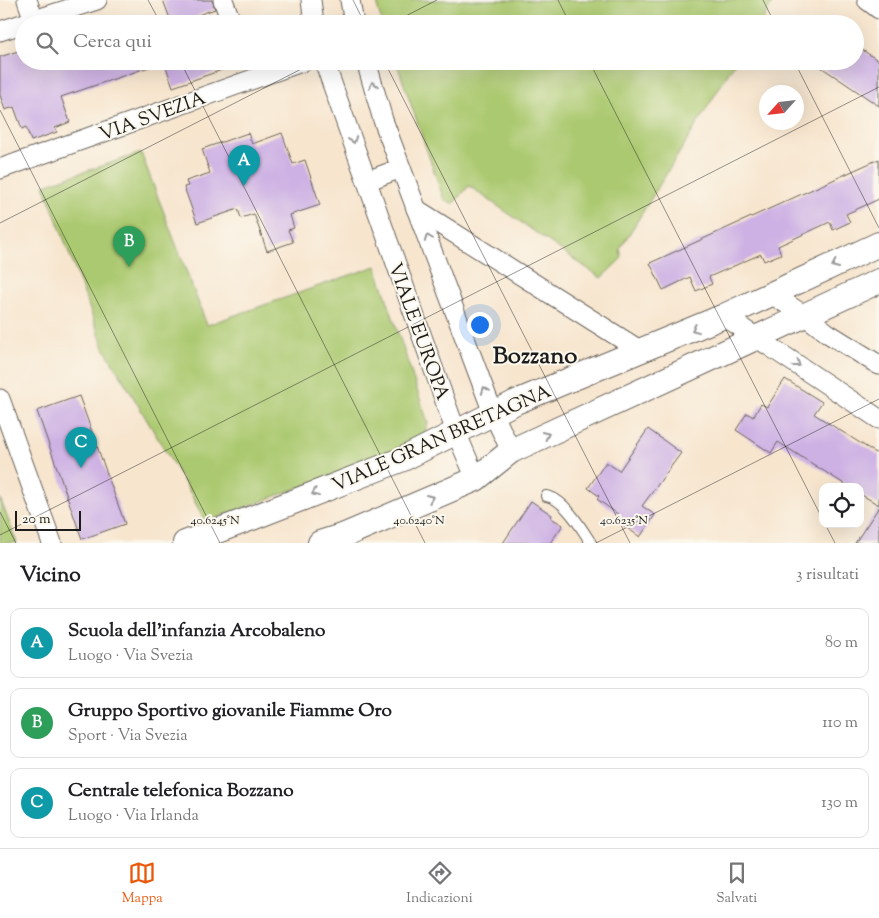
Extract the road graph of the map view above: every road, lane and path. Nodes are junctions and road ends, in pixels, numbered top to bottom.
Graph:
1 (27, 0) edge
2 (97, 0) edge
3 (223, 0) edge
4 (311, 0) edge
5 (350, 0) edge
6 (867, 0) edge
7 (879, 8) edge
8 (32, 15) edge
9 (50, 15) edge
10 (229, 15) edge
11 (313, 15) edge
12 (352, 15) edge
13 (15, 26) edge
14 (0, 31) edge
15 (279, 70) edge
16 (327, 70) edge
17 (369, 70) edge
18 (401, 168) junction
19 (0, 169) edge
20 (367, 181) junction
21 (416, 208) junction
22 (879, 244) edge
23 (879, 281) edge
24 (771, 294) junction
25 (804, 315) junction
26 (724, 316) junction
27 (757, 337) junction
28 (641, 351) junction
29 (879, 366) edge
30 (0, 400) edge
31 (493, 413) junction
32 (879, 419) edge
33 (456, 432) junction
34 (511, 451) junction
35 (476, 479) junction
36 (546, 496) dead end
37 (52, 543) edge
38 (185, 543) edge
39 (320, 543) edge
40 (591, 543) edge

1 - 8 street
2 - 9 street
3 - 10 street
4 - 11 street
5 - 12 street
6 - 7 street
13 - 14 street
15 - 19 street, VIA SVEZIA
16 -> 20 street, VIALE EUROPA
18 -> 17 street, VIALE EUROPA
18 - 20 street
18 - 21 street, VIALE EUROPA
20 - 33 street, VIALE EUROPA
21 - 28 street
31 -> 21 street, VIALE EUROPA
22 -> 24 street, VIALE GRAN BRETAGNA
23 - 25 street
24 - 25 street
24 - 26 street, VIALE GRAN BRETAGNA
25 - 27 street
25 - 29 street
26 - 27 street
26 -> 28 street, VIALE GRAN BRETAGNA
27 -> 32 street
34 -> 27 street
28 - 31 street, VIALE GRAN BRETAGNA
30 - 37 street
31 - 33 street, VIALE GRAN BRETAGNA
31 - 34 street, VIALE EUROPA
33 - 35 street, VIALE EUROPA
33 -> 38 street, VIALE GRAN BRETAGNA
34 - 35 street
39 -> 35 street
36 - 40 lane

